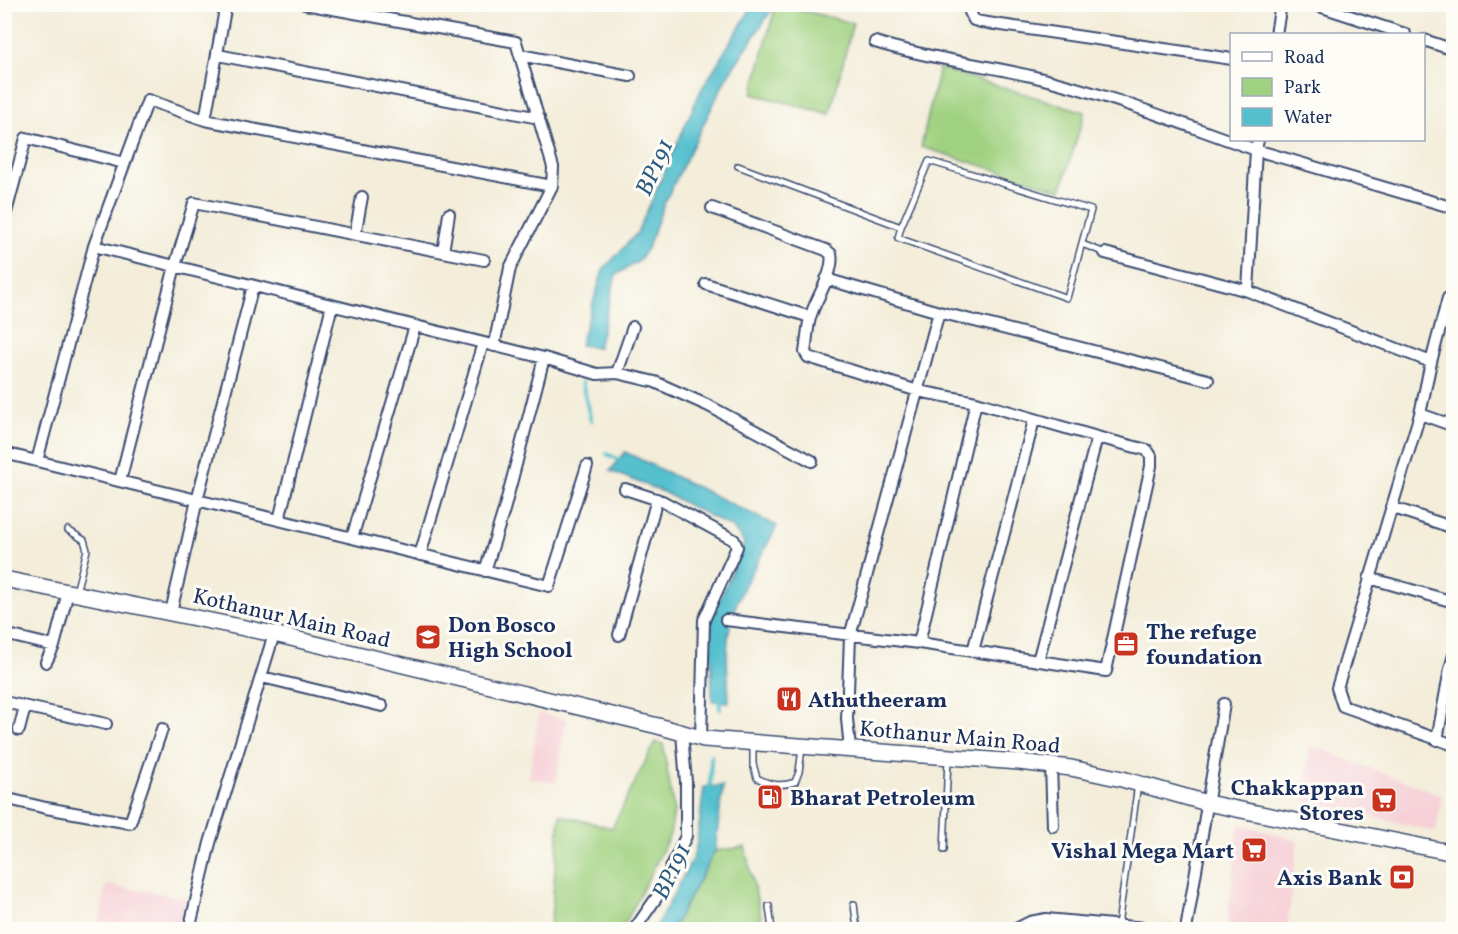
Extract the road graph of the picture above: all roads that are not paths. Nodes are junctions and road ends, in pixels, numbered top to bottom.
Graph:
1 (226, 4) edge
2 (305, 4) edge
3 (970, 4) edge
4 (1281, 4) edge
5 (1313, 4) edge
6 (1276, 33) edge
7 (1402, 33) edge
8 (1425, 40) edge
9 (875, 42) dead end
10 (1454, 50) edge
11 (218, 55) junction
12 (520, 55) junction
13 (1230, 59) edge
14 (630, 76) dead end
15 (539, 118) junction
16 (205, 120) junction
17 (1230, 136) edge
18 (1257, 145) edge
19 (123, 163) junction
20 (738, 166) dead end
21 (552, 186) junction
22 (362, 197) dead end
23 (712, 208) dead end
24 (1454, 208) edge
25 (449, 214) dead end
26 (4, 220) edge
27 (901, 227) junction
28 (355, 235) junction
29 (1082, 244) junction
30 (94, 246) junction
31 (443, 252) junction
32 (1105, 253) joint
33 (484, 260) dead end
34 (175, 266) junction
35 (826, 279) junction
36 (706, 284) dead end
37 (253, 286) junction
38 (1248, 291) junction
39 (1448, 298) dead end
40 (332, 305) junction
41 (939, 312) junction
42 (810, 317) junction
43 (415, 326) junction
44 (633, 327) dead end
45 (488, 344) junction
46 (544, 358) junction
47 (1431, 362) junction
48 (617, 373) junction
49 (1208, 380) dead end
50 (918, 391) junction
51 (976, 402) junction
52 (1420, 414) junction
53 (1034, 420) junction
54 (1454, 426) edge
55 (1096, 437) junction
56 (4, 453) edge
57 (812, 460) dead end
58 (37, 461) junction
59 (587, 466) dead end
60 (120, 481) junction
61 (625, 489) dead end
62 (657, 499) junction
63 (197, 500) junction
64 (1391, 507) junction
65 (279, 520) junction
66 (1454, 528) edge
67 (68, 530) dead end
68 (352, 538) junction
69 (420, 555) junction
70 (485, 571) junction
71 (1370, 578) junction
72 (4, 579) edge
73 (72, 592) junction
74 (1454, 602) edge
75 (171, 612) junction
76 (726, 620) dead end
77 (4, 634) edge
78 (274, 634) junction
79 (619, 635) dead end
80 (850, 636) junction
81 (920, 643) junction
82 (54, 646) junction
83 (974, 651) junction
84 (1454, 655) edge
85 (1038, 661) junction
86 (46, 662) dead end
87 (1452, 670) edge
88 (262, 677) junction
89 (4, 702) edge
90 (1224, 704) dead end
91 (382, 706) dead end
92 (25, 707) junction
93 (106, 724) dead end
94 (162, 729) dead end
95 (18, 730) dead end
96 (682, 733) junction
97 (701, 739) junction
98 (1437, 740) junction
99 (753, 743) junction
100 (1454, 745) edge
101 (802, 746) junction
102 (850, 749) junction
103 (948, 756) junction
104 (1051, 765) junction
105 (1138, 784) junction
106 (4, 798) edge
107 (1207, 803) junction
108 (1053, 826) dead end
109 (944, 850) dead end
110 (1454, 853) edge
111 (854, 904) dead end
112 (769, 906) dead end
113 (1118, 925) junction
114 (189, 930) edge
115 (634, 930) edge
116 (772, 930) edge
117 (857, 930) edge
118 (1014, 930) edge
119 (1168, 930) edge
120 (1186, 930) edge

1 - 11 street
2 - 12 street
3 - 13 street
4 - 6 street
5 - 7 street
8 - 10 street
9 - 17 street
11 - 15 street
11 - 16 street
12 - 14 street
12 - 15 street
15 - 21 street
16 - 19 street
16 - 21 street
18 - 24 street
18 - 38 street
19 - 26 street
19 - 30 street
20 - 27 lane
21 - 45 street
22 - 28 street
23 - 35 street
25 - 31 street
27 - 29 lane
27 - 29 lane
28 - 31 street
28 - 34 street
29 - 32 lane
30 - 34 street
30 - 58 street
31 - 33 street
32 - 38 street
34 - 37 street
34 - 60 street
35 - 41 street
35 - 42 street
36 - 42 street
37 - 40 street
37 - 63 street
38 - 47 street
39 - 47 street
40 - 43 street
40 - 65 street
41 - 49 street
41 - 50 street
42 - 50 street
43 - 45 street
43 - 68 street
44 - 48 street
45 - 46 street
45 - 69 street
46 - 48 street
46 - 70 street
47 - 52 street
48 - 57 street
50 - 51 street
50 - 80 street
51 - 53 street
51 - 81 street
52 - 54 street
52 - 64 street
53 - 55 street
53 - 83 street
55 - 85 street
55 - 85 street
56 - 58 street
58 - 60 street
59 - 70 street
60 - 63 street
61 - 62 street
62 - 79 street
62 - 97 street
63 - 65 street
63 - 75 street
64 - 66 street
64 - 71 street
65 - 68 street
67 - 73 lane
68 - 69 street
69 - 70 street
71 - 74 street
71 - 98 street
72 - 73 main road, Kothanur Main Road
73 - 75 main road, Kothanur Main Road
73 - 82 street
75 - 78 main road, Kothanur Main Road
76 - 80 street
77 - 82 street
78 - 88 street
78 - 96 main road, Kothanur Main Road
80 - 81 street
80 - 102 street
81 - 83 street
82 - 86 street
83 - 85 street
84 - 87 street
87 - 98 street
88 - 91 street
88 - 114 street
89 - 92 street
90 - 107 street
92 - 93 street
92 - 95 street
94 - 106 street
96 - 97 main road, Kothanur Main Road
96 - 115 street
97 - 99 main road, Kothanur Main Road
98 - 100 street
99 - 101 main road, Kothanur Main Road
99 - 101 lane
101 - 102 main road, Kothanur Main Road
102 - 103 main road, Kothanur Main Road
103 - 104 main road, Kothanur Main Road
103 - 109 lane
104 - 105 main road, Kothanur Main Road
104 - 108 street
105 - 107 main road, Kothanur Main Road
105 - 113 lane
107 - 110 main road, Kothanur Main Road
107 - 120 street
111 - 117 lane
112 - 116 lane
113 - 118 street
113 - 119 street

